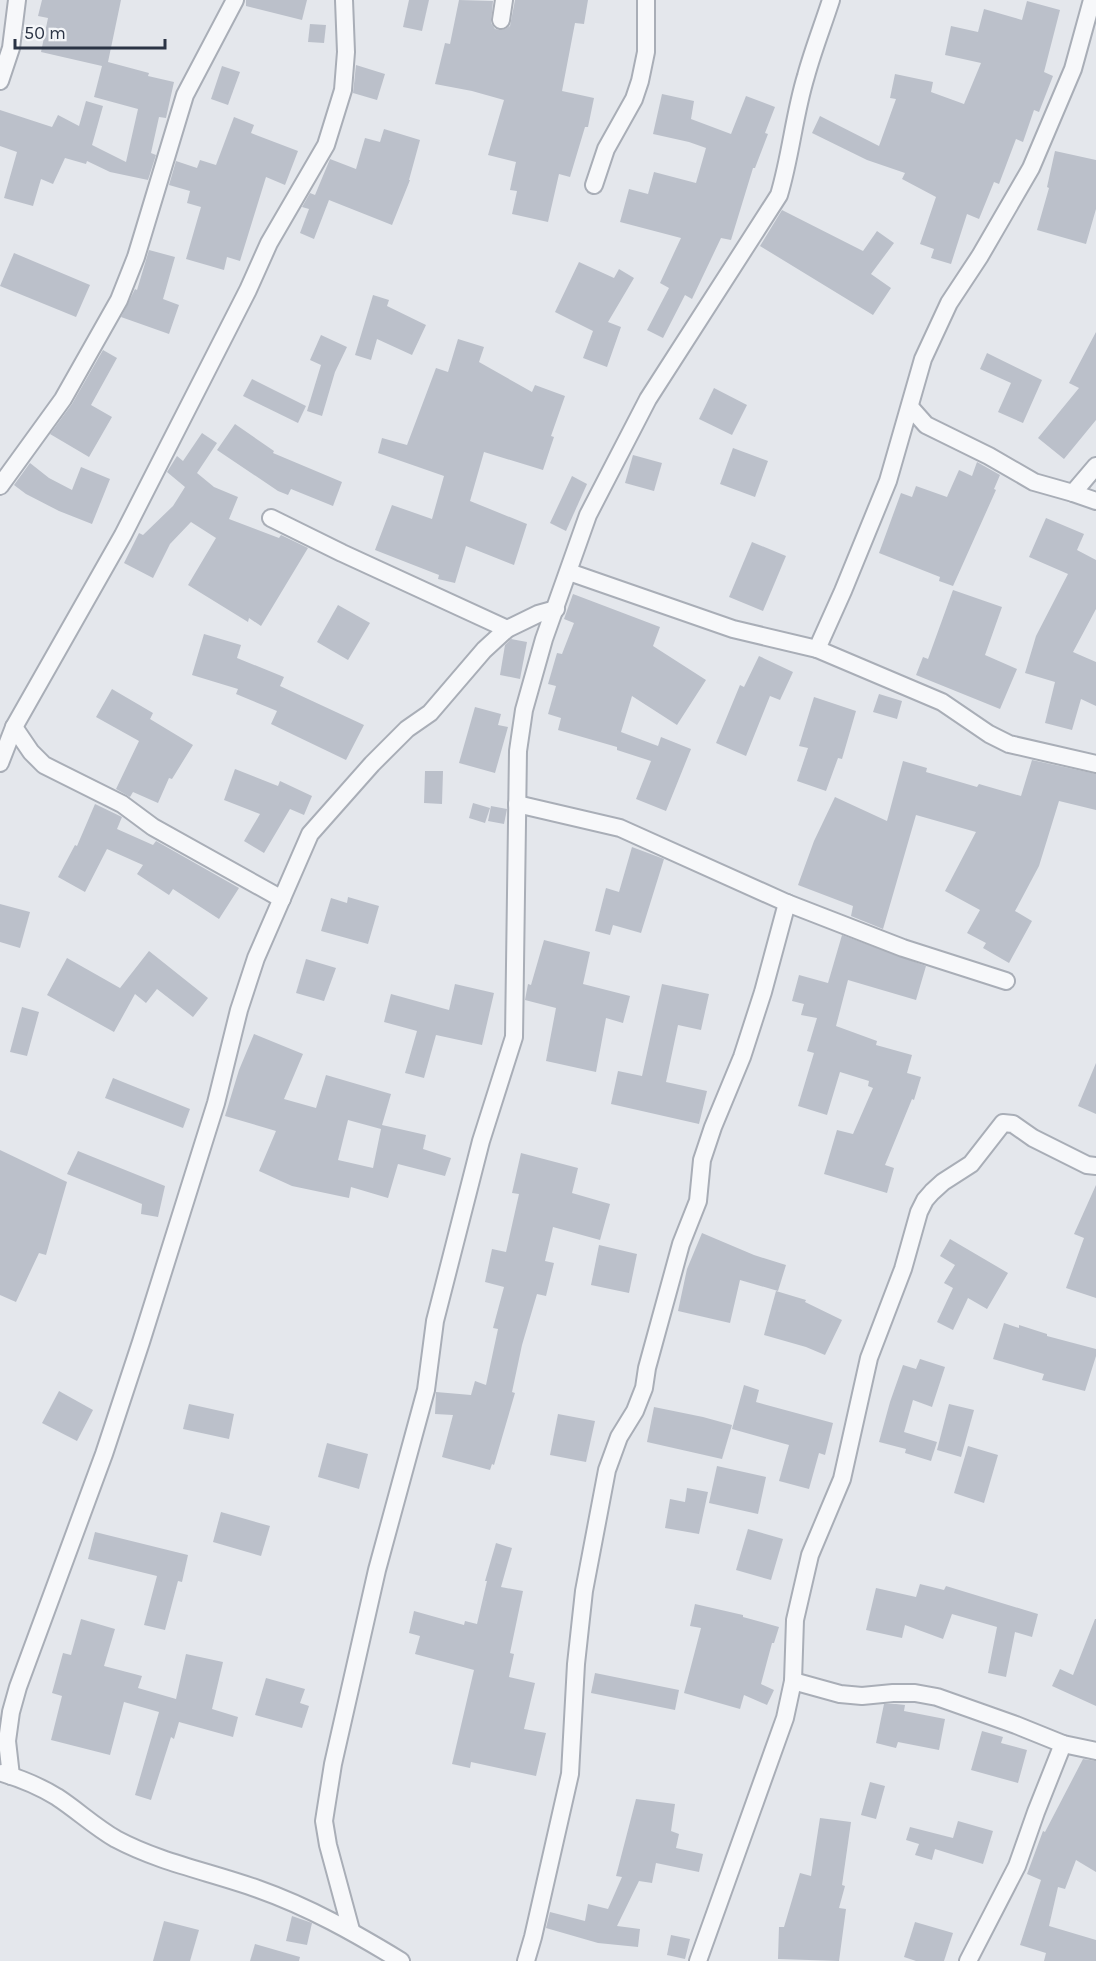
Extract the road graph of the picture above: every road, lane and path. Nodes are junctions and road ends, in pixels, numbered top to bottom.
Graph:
1 (17, 0) edge
2 (235, 0) edge
3 (344, 0) edge
4 (504, 0) edge
5 (646, 0) edge
6 (831, 0) edge
7 (1092, 0) edge
8 (501, 20) dead end
9 (0, 81) edge
10 (594, 185) dead end
11 (910, 407) junction
12 (926, 425) junction
13 (900, 440) junction
14 (1096, 466) edge
15 (0, 486) edge
16 (1073, 493) junction
17 (1096, 501) edge
18 (271, 518) dead end
19 (569, 572) junction
20 (556, 609) junction
21 (507, 629) junction
22 (817, 649) junction
23 (14, 727) junction
24 (0, 763) edge
25 (1096, 764) edge
26 (518, 804) junction
27 (282, 899) junction
28 (787, 903) junction
29 (1006, 981) dead end
30 (1096, 1166) edge
31 (793, 1682) junction
32 (1063, 1744) junction
33 (1096, 1751) edge
34 (5, 1774) edge
35 (351, 1930) junction
36 (401, 1961) edge
37 (526, 1961) edge
38 (698, 1961) edge
39 (968, 1961) edge

1 - 9 street
2 - 15 street
3 - 23 street
4 - 8 street
5 - 10 street
6 - 19 street
7 - 11 street
11 - 12 street
11 - 13 street
12 - 13 street
12 - 16 street
13 - 22 street
14 - 16 street
16 - 17 street
18 - 21 street
19 - 20 street
19 - 22 street
20 - 21 street
20 - 26 street
21 - 27 street
22 - 25 street
23 - 24 street
23 - 27 street
26 - 28 street
26 - 35 street
27 - 34 street
28 - 29 street
28 - 37 street
30 - 31 street
31 - 32 street
31 - 38 street
32 - 33 street
32 - 39 street
34 - 35 street
35 - 36 street

